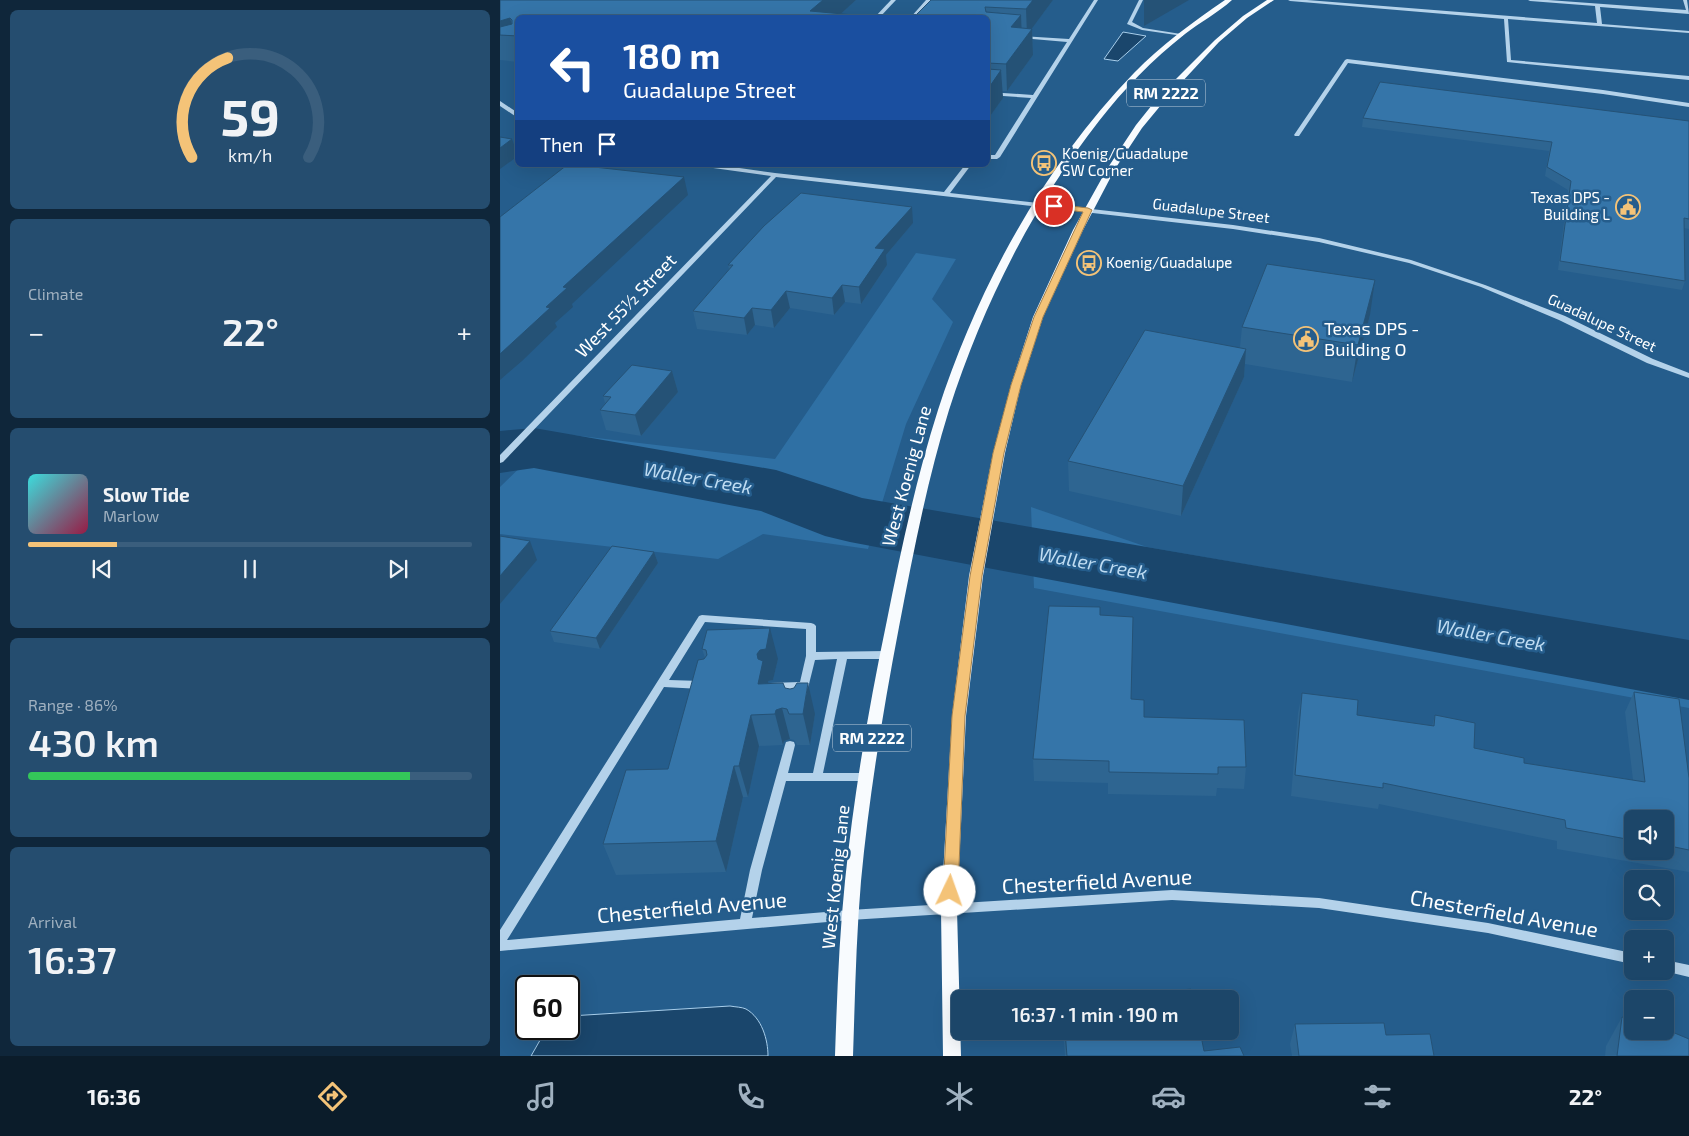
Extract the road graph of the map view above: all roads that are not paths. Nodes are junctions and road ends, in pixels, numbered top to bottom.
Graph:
1 (894, 0) edge
2 (929, 0) edge
3 (1096, 0) edge
4 (1141, 0) edge
5 (1229, 0) edge
6 (1271, 0) edge
7 (1290, 0) edge
8 (1530, 0) edge
9 (1685, 0) edge
10 (1569, 2) edge
11 (1597, 5) junction
12 (1689, 12) edge
13 (879, 15) edge
14 (915, 15) edge
15 (1506, 18) junction
16 (1600, 25) junction
17 (1689, 32) edge
18 (1181, 35) junction
19 (1015, 37) edge
20 (1070, 41) junction
21 (1689, 78) edge
22 (990, 92) edge
23 (1035, 97) junction
24 (500, 102) edge
25 (1689, 105) edge
26 (515, 114) edge
27 (1297, 135) dead end
28 (990, 157) edge
29 (720, 167) edge
30 (966, 167) edge
31 (775, 175) junction
32 (946, 194) junction
33 (1037, 204) junction
34 (1088, 210) junction
35 (1689, 376) edge
36 (500, 460) edge
37 (887, 655) junction
38 (810, 656) junction
39 (843, 656) junction
40 (661, 682) junction
41 (709, 686) edge
42 (772, 686) edge
43 (804, 686) junction
44 (800, 705) edge
45 (790, 745) dead end
46 (781, 777) junction
47 (817, 777) junction
48 (866, 777) junction
49 (949, 910) junction
50 (850, 915) junction
51 (745, 924) junction
52 (500, 941) edge
53 (500, 946) edge
54 (1624, 957) edge
55 (1674, 968) edge
56 (1689, 971) edge
57 (844, 1056) edge
58 (952, 1056) edge

1 - 13 street
2 - 14 street
3 - 20 street
4 - 18 street
5 - 18 main road, West Koenig Lane / RM 2222
6 - 34 main road, RM 2222
7 - 15 street
8 - 10 street
9 - 12 street
10 - 11 street
11 - 12 street
11 - 16 street
15 - 16 street
15 - 21 street
16 - 17 street
18 - 33 main road, West Koenig Lane / RM 2222
19 - 20 street
20 - 23 street
22 - 23 street
23 - 28 street
24 - 26 street
25 - 27 street
29 - 31 street, Guadalupe Street
30 - 32 street
31 - 32 street, Guadalupe Street
31 - 36 street, West 55½ Street
32 - 33 street, Guadalupe Street
33 - 34 street, Guadalupe Street
33 - 37 main road, West Koenig Lane / RM 2222
34 - 35 street, Guadalupe Street
34 - 49 main road, RM 2222
37 - 39 street
37 - 48 main road, West Koenig Lane / RM 2222
38 - 39 street
38 - 40 street
38 - 43 street
39 - 47 street
40 - 41 street
40 - 52 street
42 - 43 street
43 - 44 street
45 - 46 street
46 - 47 street
46 - 51 street
47 - 48 street
48 - 50 main road, West Koenig Lane / RM 2222
49 - 50 street, Chesterfield Avenue
49 - 54 street, Chesterfield Avenue
49 - 58 main road, RM 2222
50 - 51 street, Chesterfield Avenue
50 - 57 main road, West Koenig Lane / RM 2222
51 - 53 street, Chesterfield Avenue
55 - 56 street

